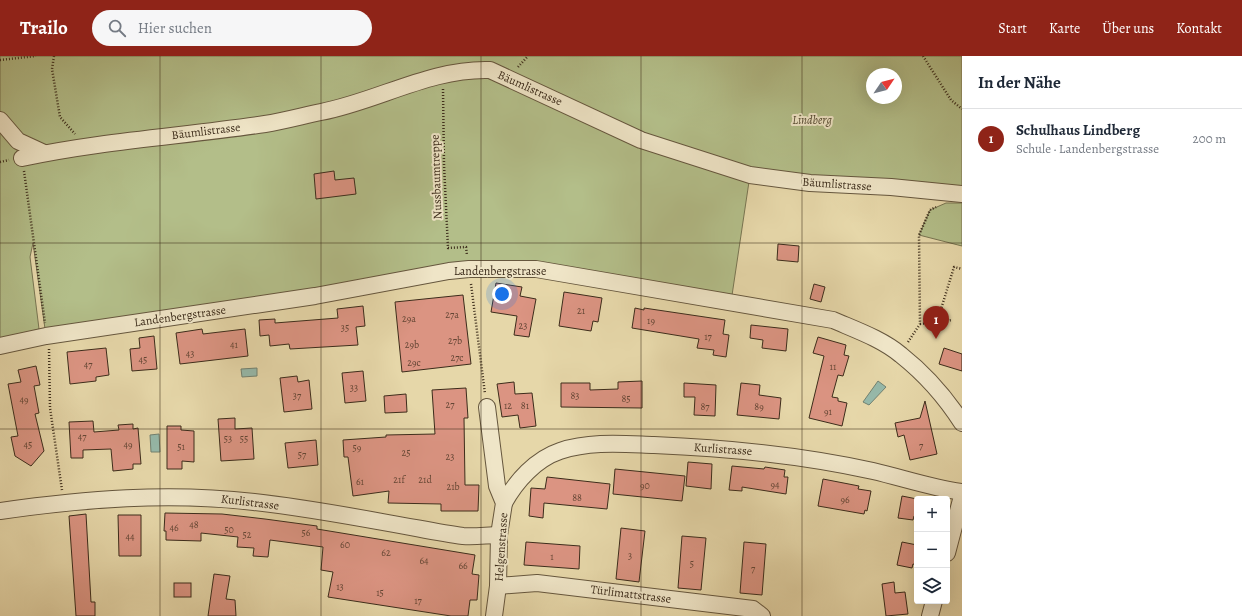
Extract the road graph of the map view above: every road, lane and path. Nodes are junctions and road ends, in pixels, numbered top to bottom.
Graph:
1 (36, 56) edge
2 (54, 56) edge
3 (923, 56) edge
4 (0, 60) edge
5 (443, 75) junction
6 (962, 109) edge
7 (0, 120) edge
8 (89, 145) junction
9 (44, 153) junction
10 (22, 158) joint
11 (962, 194) edge
12 (940, 205) dead end
13 (468, 259) dead end
14 (962, 270) edge
15 (470, 277) dead end
16 (952, 320) dead end
17 (936, 322) junction
18 (920, 324) junction
19 (46, 336) junction
20 (0, 346) edge
21 (900, 354) junction
22 (487, 407) joint
23 (962, 423) edge
24 (962, 492) edge
25 (962, 496) edge
26 (63, 502) junction
27 (504, 503) junction
28 (0, 511) edge
29 (500, 535) junction
30 (950, 542) edge
31 (498, 586) junction
32 (933, 604) edge
33 (494, 616) edge
34 (762, 616) edge
35 (930, 616) edge

1 - 4 path
2 - 8 path
3 - 6 path
5 - 8 street, Bäumlistrasse
5 - 11 street, Bäumlistrasse
5 - 13 path, Nussbaumtreppe
7 - 9 street
8 - 9 street, Bäumlistrasse
9 - 10 street, Bäumlistrasse
10 - 19 path
12 - 18 path
14 - 17 path
15 - 22 path
16 - 17 path
17 - 18 path
18 - 21 path
19 - 20 street, Landenbergstrasse
19 - 21 street, Landenbergstrasse
19 - 26 path
21 - 23 street, Landenbergstrasse
22 - 27 street, Helgenstrasse
24 - 27 street, Kurlistrasse
25 - 30 street
26 - 28 street, Kurlistrasse
26 - 29 street, Kurlistrasse
27 - 29 street, Helgenstrasse
29 - 31 street, Helgenstrasse
31 - 33 street, Helgenstrasse
31 - 34 street, Türlimattstrasse
32 - 35 street

